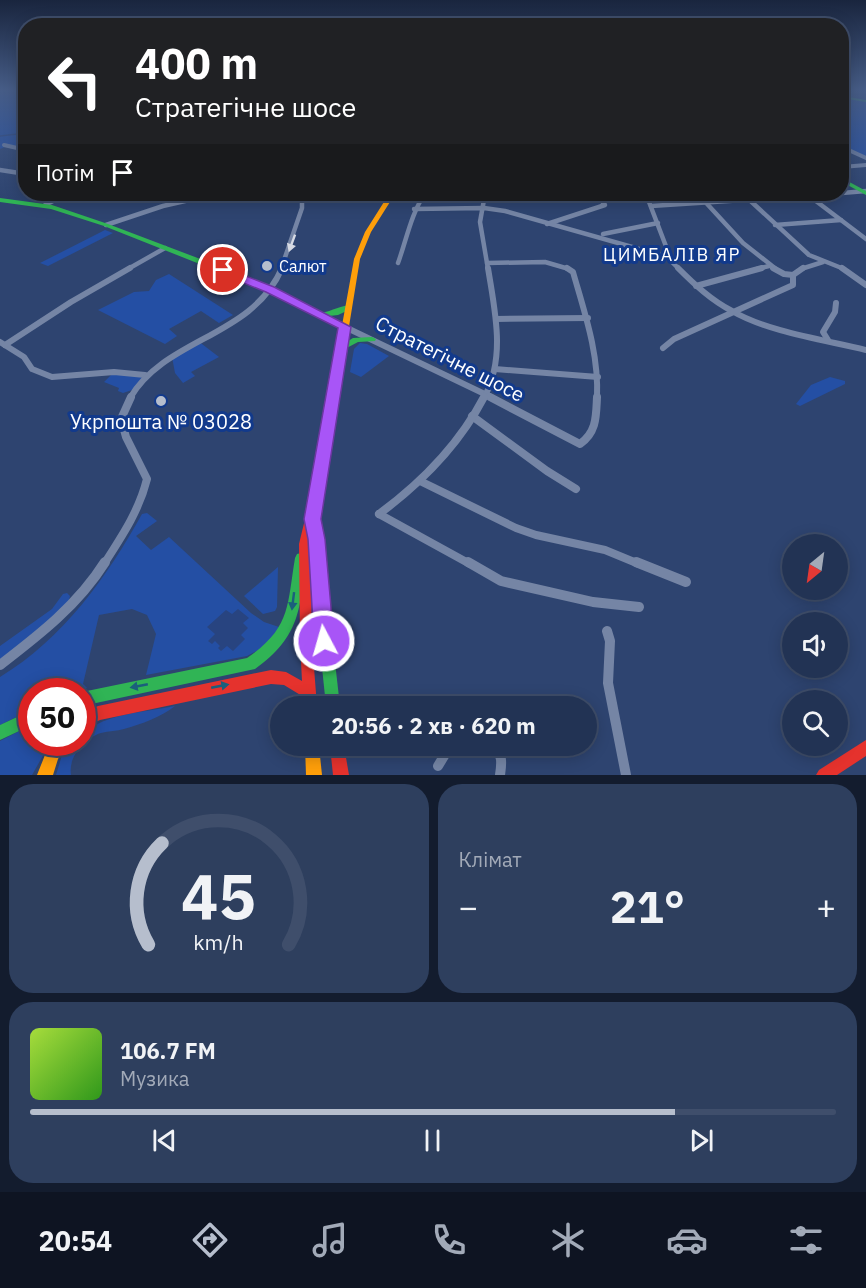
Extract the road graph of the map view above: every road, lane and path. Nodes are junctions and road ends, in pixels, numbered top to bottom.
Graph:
1 (4, 145) dead end
2 (18, 148) edge
3 (849, 150) edge
4 (866, 158) edge
5 (866, 165) edge
6 (849, 166) edge
7 (0, 170) edge
8 (18, 173) edge
9 (849, 184) edge
10 (865, 192) edge
11 (849, 193) edge
12 (0, 200) edge
13 (53, 201) edge
14 (185, 201) edge
15 (302, 201) edge
16 (387, 201) edge
17 (420, 201) edge
18 (482, 201) edge
19 (601, 201) edge
20 (649, 201) edge
21 (735, 201) edge
22 (751, 201) edge
23 (816, 201) edge
24 (706, 203) junction
25 (45, 205) junction
26 (651, 206) junction
27 (479, 208) junction
28 (414, 209) junction
29 (841, 220) junction
30 (658, 222) junction
31 (547, 224) junction
32 (106, 225) junction
33 (775, 225) junction
34 (603, 234) dead end
35 (866, 239) edge
36 (165, 248) junction
37 (671, 258) junction
38 (823, 262) junction
39 (398, 263) dead end
40 (487, 263) junction
41 (768, 266) junction
42 (793, 275) junction
43 (866, 285) edge
44 (696, 286) junction
45 (270, 289) junction
46 (836, 303) dead end
47 (348, 307) junction
48 (733, 312) junction
49 (319, 314) junction
50 (588, 318) junction
51 (496, 319) junction
52 (345, 327) junction
53 (372, 339) junction
54 (828, 340) junction
55 (3, 343) edge
56 (341, 348) junction
57 (663, 348) dead end
58 (866, 350) edge
59 (495, 369) junction
60 (145, 375) junction
61 (598, 377) junction
62 (487, 395) junction
63 (472, 416) junction
64 (420, 481) junction
65 (576, 489) dead end
66 (312, 519) junction
67 (305, 544) junction
68 (686, 582) dead end
69 (639, 607) dead end
70 (607, 631) dead end
71 (0, 665) edge
72 (308, 692) junction
73 (96, 696) edge
74 (309, 696) edge
75 (332, 696) edge
76 (96, 714) edge
77 (18, 724) edge
78 (0, 733) edge
79 (866, 747) edge
80 (52, 756) edge
81 (313, 756) edge
82 (338, 756) edge
83 (444, 756) edge
84 (502, 756) edge
85 (438, 766) dead end
86 (45, 775) edge
87 (314, 775) edge
88 (341, 775) edge
89 (501, 775) edge
90 (626, 775) edge
91 (824, 775) edge

1 - 2 street
3 - 4 street
5 - 6 street
7 - 8 street
9 - 10 main road
10 - 11 street
12 - 25 main road, Стратегічне шосе
13 - 25 street
14 - 32 street
15 -> 45 street
16 - 47 main road
17 - 28 street
18 - 27 street
19 - 31 street
20 - 26 street
21 - 24 street
22 - 33 street
23 - 29 street
24 - 26 street
24 - 41 street
25 - 32 main road, Стратегічне шосе
26 - 30 street
27 - 28 street
27 - 31 street
27 - 40 street
28 - 39 street
29 - 33 street
29 - 35 street
30 - 34 street
30 - 37 street
31 - 37 street
32 - 36 main road, Стратегічне шосе
33 - 38 street
36 - 45 main road, Стратегічне шосе
36 - 55 street
37 - 44 street
38 - 42 street
38 - 43 street
40 - 50 street
40 - 51 street
41 - 42 street
41 - 44 street
42 - 48 street
44 - 48 street
45 - 49 main road, Стратегічне шосе
45 - 60 street
46 - 54 street
47 - 49 main road
47 - 52 main road
48 - 54 street
48 - 57 street
49 - 52 main road, Стратегічне шосе
50 - 51 street
50 - 61 street
51 - 59 street
52 - 53 street, Стратегічне шосе
52 - 56 main road
53 - 56 main road
53 - 62 street, Стратегічне шосе
54 - 58 street
55 - 60 street
56 - 66 main road
59 - 61 street
59 - 62 street
60 - 71 street
61 - 62 street, Стратегічне шосе
62 - 63 street
63 - 64 street
63 - 65 street
64 - 68 street
64 - 69 street
66 - 67 main road
66 - 75 main road
67 - 72 main road
67 -> 73 main road
70 - 90 street
72 - 74 main road
76 -> 72 main road
77 - 78 main road
79 - 91 main road
80 - 86 main road
81 - 87 main road
82 - 88 main road
83 - 85 street
84 - 89 street

